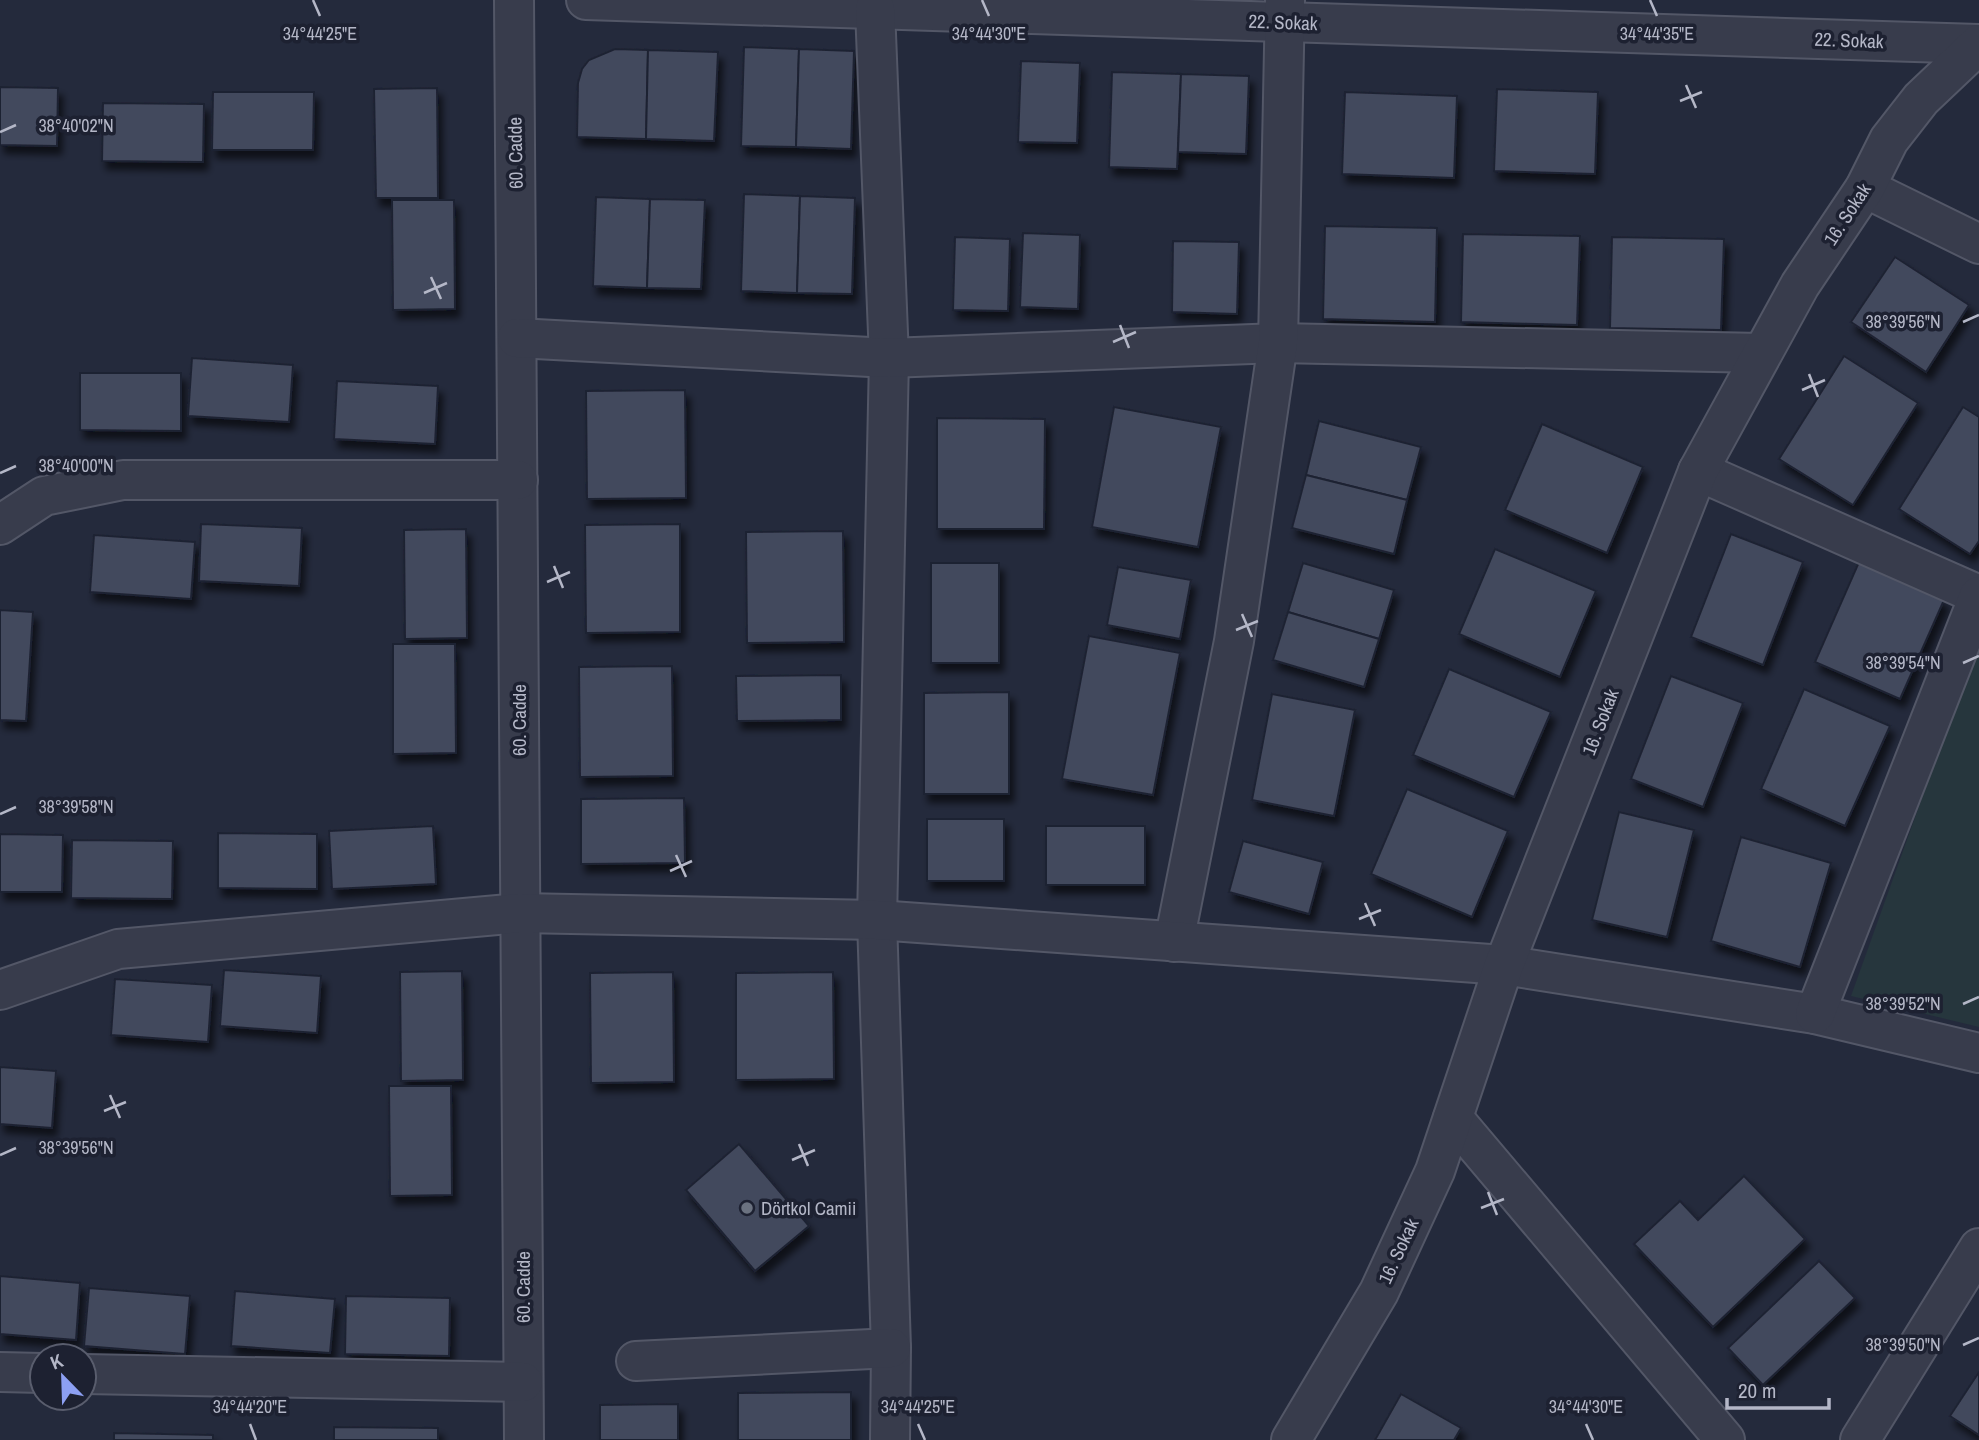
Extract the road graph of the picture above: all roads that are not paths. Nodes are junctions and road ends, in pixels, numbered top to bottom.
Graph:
1 (514, 0) edge
2 (586, 0) edge
3 (875, 9) junction
4 (1286, 11) edge
5 (1979, 44) edge
6 (1865, 188) junction
7 (1979, 244) edge
8 (517, 338) junction
9 (1278, 343) junction
10 (1761, 353) junction
11 (889, 358) junction
12 (1698, 471) junction
13 (518, 480) junction
14 (0, 525) edge
15 (1979, 596) edge
16 (520, 913) junction
17 (877, 920) junction
18 (1174, 942) junction
19 (1504, 965) junction
20 (0, 990) edge
21 (1815, 1014) junction
22 (1979, 1053) edge
23 (1453, 1118) junction
24 (1979, 1248) edge
25 (891, 1348) junction
26 (636, 1362) dead end
27 (0, 1372) edge
28 (28, 1373) edge
29 (98, 1374) edge
30 (523, 1382) junction
31 (1302, 1435) edge
32 (524, 1440) edge
33 (890, 1440) edge
34 (1725, 1440) edge
35 (1860, 1440) edge

1 - 8 street, 60. Cadde
2 - 3 street, 22. Sokak
3 - 4 street, 22. Sokak
3 - 11 street
4 - 5 street, 22. Sokak
4 - 9 street
5 - 6 street, 16. Sokak
6 - 7 street
6 - 10 street, 16. Sokak
8 - 11 street
8 - 13 street, 60. Cadde
9 - 10 street
9 - 11 street
9 - 18 street
10 - 12 street, 16. Sokak
11 - 17 street
12 - 15 street
12 - 19 street, 16. Sokak
13 - 14 street
13 - 16 street, 60. Cadde
15 - 21 street
16 - 17 street
16 - 20 street
16 - 30 street, 60. Cadde
17 - 18 street
17 - 25 street
18 - 19 street
19 - 21 street
19 - 23 street, 16. Sokak
21 - 22 street
23 - 31 street, 16. Sokak
23 - 34 street
24 - 35 street
25 - 26 street
25 - 33 street
27 - 28 street
29 - 30 street
30 - 32 street, 60. Cadde

